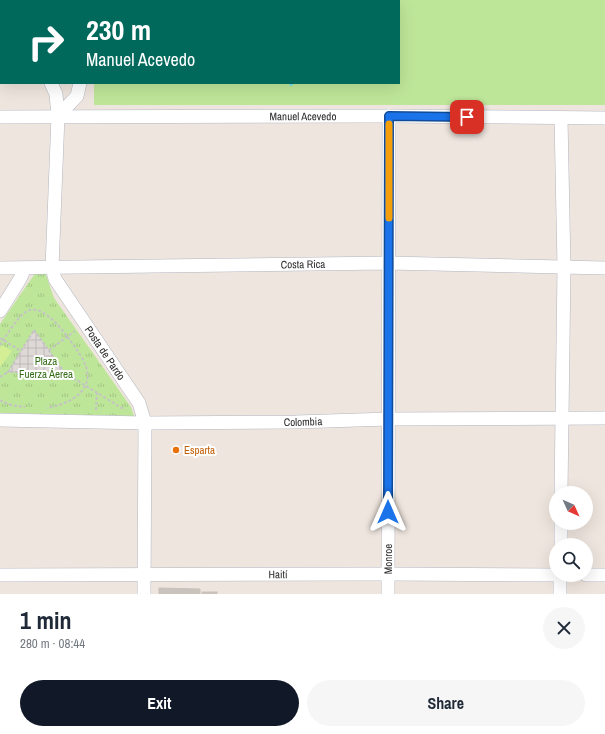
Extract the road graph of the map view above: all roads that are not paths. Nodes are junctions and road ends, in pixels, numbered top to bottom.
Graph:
1 (51, 84) edge
2 (80, 84) edge
3 (0, 116) edge
4 (58, 116) junction
5 (389, 116) junction
6 (561, 118) junction
7 (605, 118) edge
8 (389, 263) junction
9 (0, 268) edge
10 (25, 268) junction
11 (52, 268) junction
12 (564, 268) junction
13 (605, 268) edge
14 (0, 311) edge
15 (389, 418) junction
16 (561, 418) junction
17 (605, 418) edge
18 (0, 420) edge
19 (145, 423) junction
20 (561, 486) edge
21 (388, 574) junction
22 (0, 575) edge
23 (144, 575) junction
24 (549, 575) edge
25 (593, 575) edge
26 (605, 575) edge
27 (560, 582) edge
28 (144, 594) edge
29 (388, 594) edge
30 (560, 594) edge

1 - 4 street, Posta de Pardo
2 - 4 street
3 - 4 street, Manuel Acevedo
4 - 5 street, Manuel Acevedo
4 - 11 street, Posta de Pardo
5 - 6 street, Manuel Acevedo
5 - 8 street, Monroe
6 - 7 street, Manuel Acevedo
6 - 12 street
8 - 11 street, Costa Rica
8 - 12 street, Costa Rica
8 - 15 street, Monroe
9 - 10 street, Costa Rica
10 - 11 street, Costa Rica
10 - 14 street
11 - 19 street, Posta de Pardo
12 - 13 street, Costa Rica
12 - 16 street
15 - 16 street, Colombia
15 - 19 street, Colombia
15 - 21 street, Monroe
16 - 17 street, Colombia
16 - 20 street
18 - 19 street, Colombia
19 - 23 street, Posta de Pardo
21 - 23 street, Haití
21 - 24 street, Haití
21 - 29 street, Monroe
22 - 23 street, Haití
23 - 28 street, Posta de Pardo
25 - 26 street
27 - 30 street

